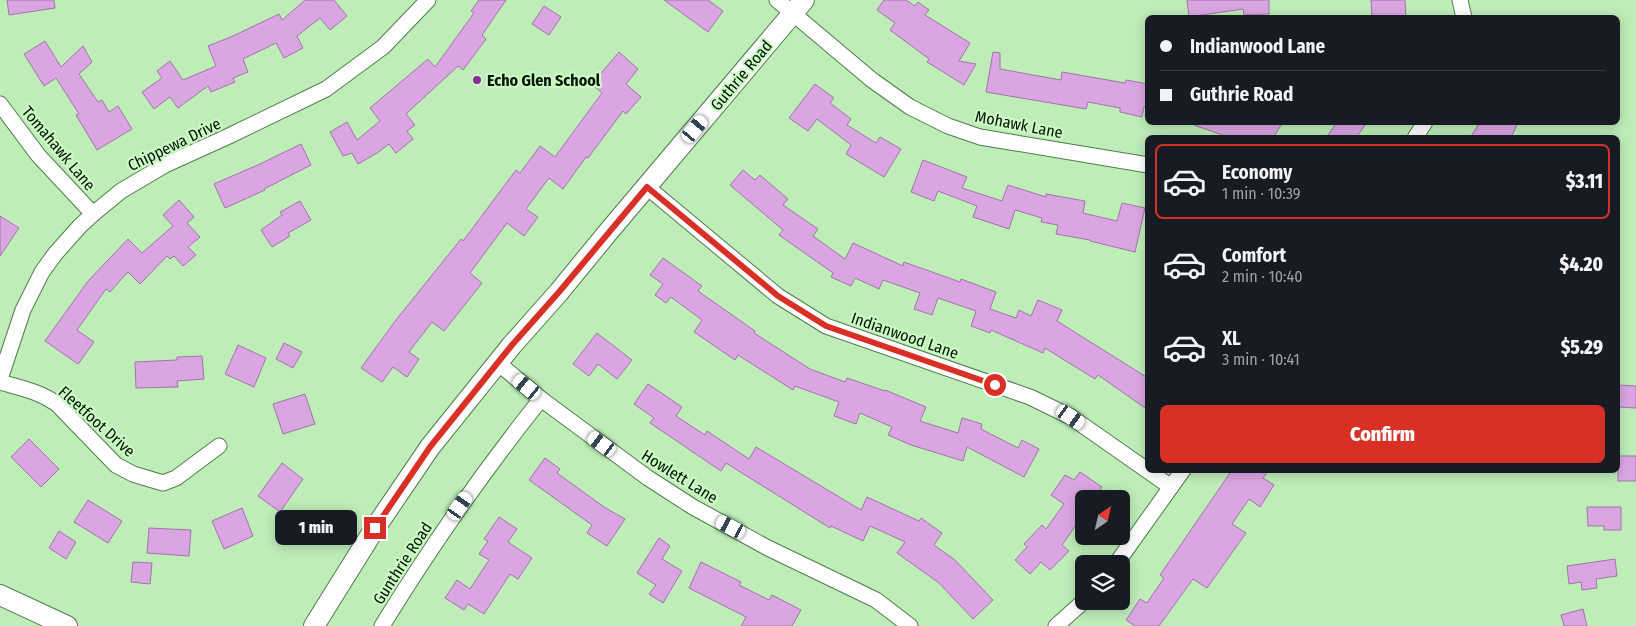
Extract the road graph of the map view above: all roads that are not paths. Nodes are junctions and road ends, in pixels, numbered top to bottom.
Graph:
1 (428, 0) edge
2 (777, 0) edge
3 (1460, 0) edge
4 (798, 7) edge
5 (1463, 15) edge
6 (0, 104) edge
7 (1145, 164) edge
8 (647, 187) junction
9 (93, 214) junction
10 (498, 363) junction
11 (0, 381) edge
12 (542, 399) junction
13 (219, 446) dead end
14 (1145, 469) edge
15 (1151, 473) edge
16 (1181, 473) edge
17 (1171, 487) junction
18 (1122, 555) edge
19 (0, 595) edge
20 (1075, 609) edge
21 (67, 626) edge
22 (314, 626) edge
23 (382, 626) edge
24 (910, 626) edge
25 (1056, 626) edge

1 - 9 street, Chippewa Drive
2 - 4 street, Mohawk Lane
3 - 5 street
4 - 7 street, Mohawk Lane
4 - 8 street, Guthrie Road
6 - 9 street, Tomahawk Lane
8 - 10 street, Guthrie Road
8 - 14 street, Indianwood Lane
9 - 11 street, Chippewa Drive
10 - 12 street, Howlett Lane
10 - 22 street, Guthrie Road
11 - 13 street, Fleetfoot Drive
12 - 23 street, Gunthrie Road
12 - 24 street, Howlett Lane
15 - 17 street, Indianwood Lane
16 - 17 street
17 - 18 street
19 - 21 street
20 - 25 street

